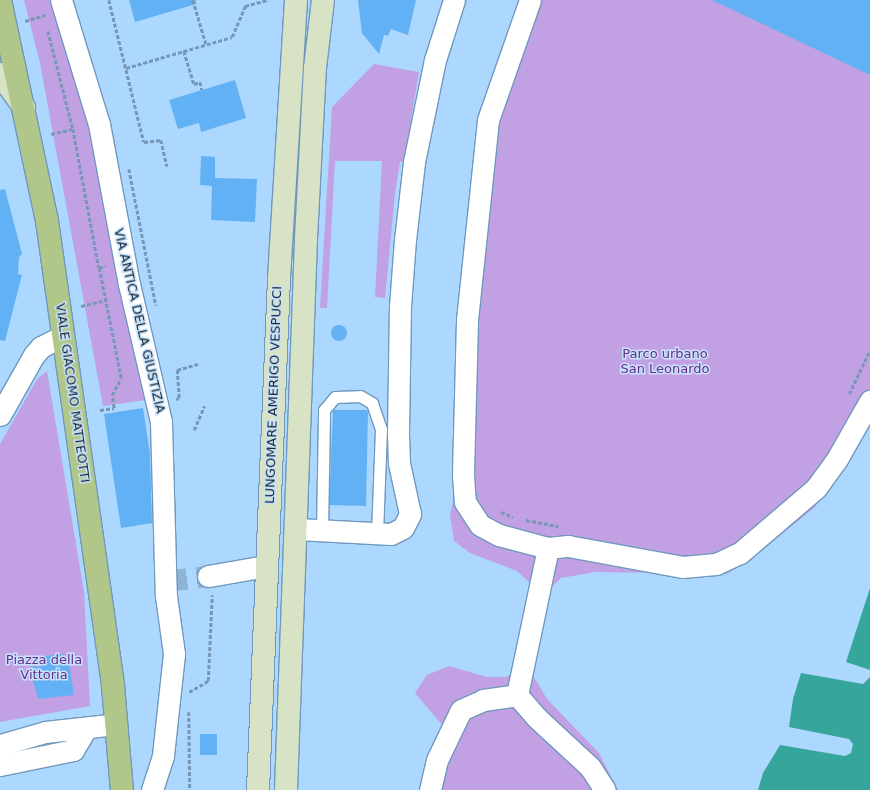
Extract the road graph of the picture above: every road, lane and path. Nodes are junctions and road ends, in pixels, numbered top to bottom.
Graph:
1 (0, 0) edge
2 (61, 0) edge
3 (109, 0) edge
4 (193, 0) edge
5 (268, 0) edge
6 (296, 0) edge
7 (323, 0) edge
8 (454, 0) edge
9 (530, 0) edge
10 (25, 21) dead end
11 (206, 44) junction
12 (184, 51) junction
13 (126, 68) junction
14 (0, 74) edge
15 (202, 90) dead end
16 (25, 108) junction
17 (73, 129) junction
18 (51, 134) dead end
19 (167, 166) dead end
20 (112, 265) dead end
21 (99, 268) junction
22 (106, 300) junction
23 (81, 306) dead end
24 (63, 336) junction
25 (870, 350) edge
26 (198, 364) dead end
27 (177, 370) dead end
28 (848, 397) dead end
29 (870, 401) edge
30 (204, 406) dead end
31 (100, 410) dead end
32 (0, 415) edge
33 (194, 430) dead end
34 (495, 509) dead end
35 (564, 527) dead end
36 (297, 529) junction
37 (322, 530) junction
38 (378, 534) junction
39 (548, 548) junction
40 (266, 566) junction
41 (210, 575) joint
42 (518, 695) junction
43 (189, 700) dead end
44 (189, 708) dead end
45 (116, 724) junction
46 (85, 730) junction
47 (0, 745) edge
48 (0, 765) edge
49 (122, 790) edge
50 (152, 790) edge
51 (190, 790) edge
52 (258, 790) edge
53 (286, 790) edge
54 (430, 790) edge
55 (605, 790) edge

1 - 16 main road, VIALE GIACOMO MATTEOTTI
2 - 50 street, VIA ANTICA DELLA GIUSTIZIA
3 - 13 path
4 - 11 path
5 - 11 path
6 - 40 main road, LUNGOMARE AMERIGO VESPUCCI
7 - 36 main road, LUNGOMARE AMERIGO VESPUCCI
8 - 38 street
9 - 39 street
10 - 17 path
11 - 12 path
12 - 13 path
12 - 15 path
13 - 19 path
14 - 16 main road
16 - 24 main road, VIALE GIACOMO MATTEOTTI
17 - 18 path
17 - 21 path
20 - 21 path
21 - 22 path
22 - 23 path
22 - 31 path
24 - 32 street
24 - 45 main road, VIALE GIACOMO MATTEOTTI
25 - 28 path
26 - 27 path
29 - 39 street
30 - 33 path
34 - 35 path
36 - 37 street
36 - 53 main road, LUNGOMARE AMERIGO VESPUCCI
37 - 38 street
37 - 38 lane
39 - 42 street
40 - 41 street
40 - 52 main road, LUNGOMARE AMERIGO VESPUCCI
41 - 43 path
42 - 54 street
42 - 55 street
44 - 51 path
45 - 46 street
45 - 49 main road, VIALE GIACOMO MATTEOTTI
46 - 47 street
46 - 48 street

